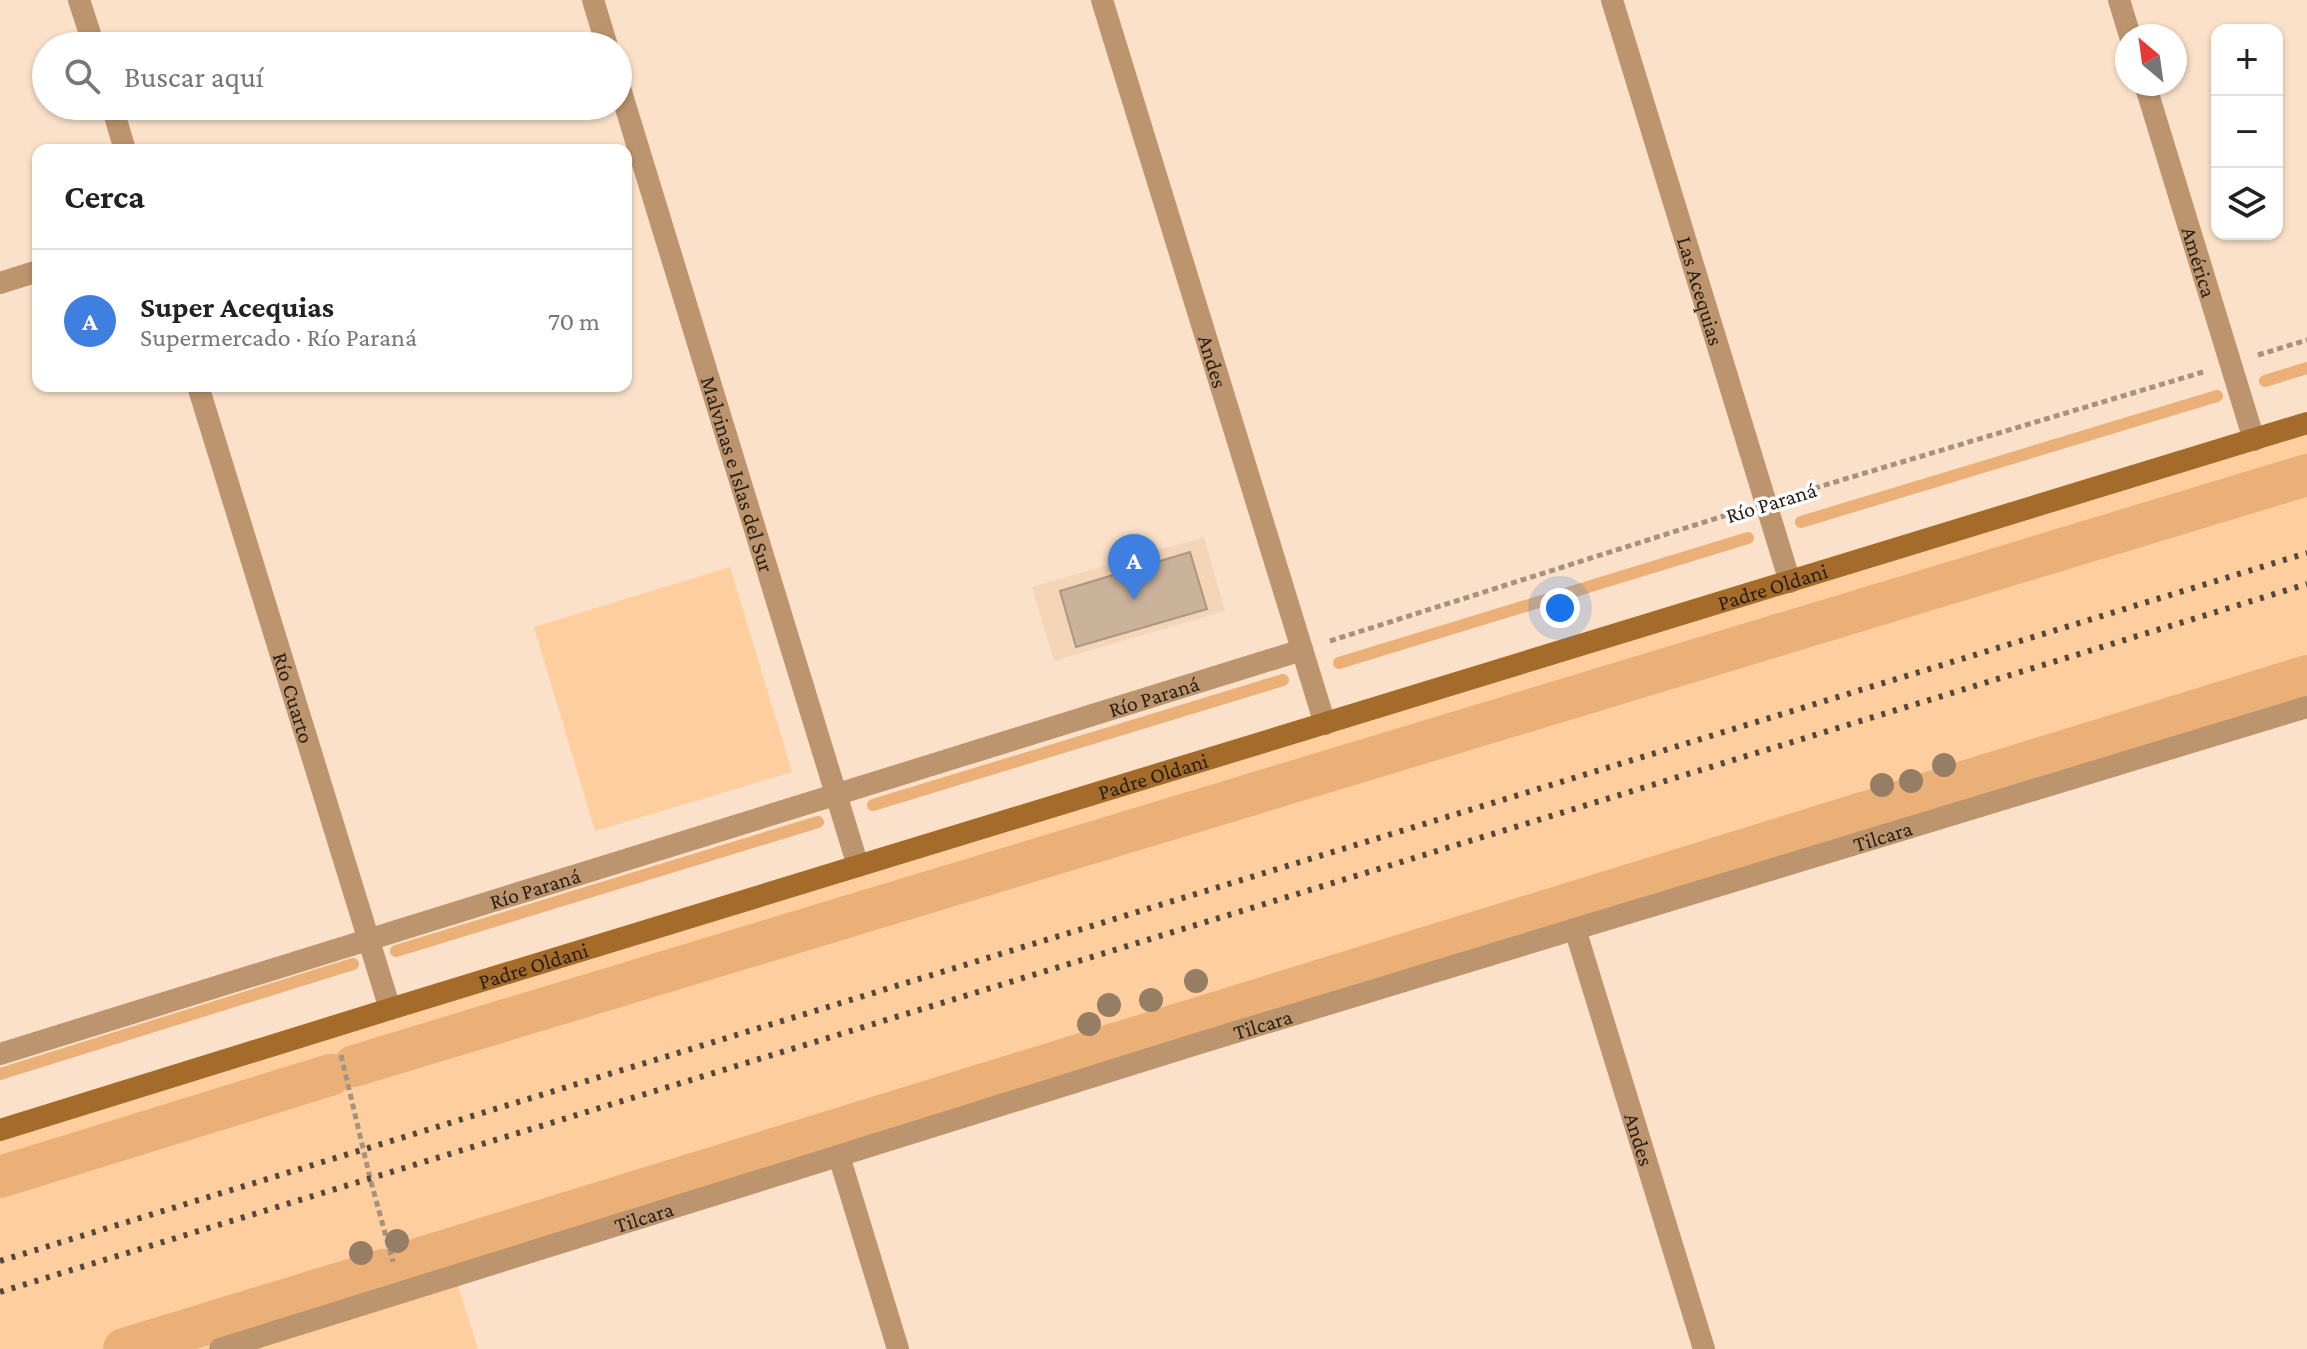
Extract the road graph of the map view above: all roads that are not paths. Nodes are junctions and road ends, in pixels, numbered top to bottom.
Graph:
1 (79, 0) edge
2 (593, 0) edge
3 (1102, 0) edge
4 (1612, 0) edge
5 (2119, 0) edge
6 (2126, 24) edge
7 (89, 32) edge
8 (603, 32) edge
9 (2149, 96) edge
10 (116, 120) edge
11 (630, 120) edge
12 (123, 144) edge
13 (32, 273) edge
14 (0, 283) edge
15 (200, 392) edge
16 (2307, 423) edge
17 (2254, 440) junction
18 (1790, 582) junction
19 (1302, 650) junction
20 (2307, 707) edge
21 (1325, 724) junction
22 (837, 796) junction
23 (858, 866) junction
24 (1575, 929) junction
25 (368, 941) junction
26 (390, 1009) junction
27 (0, 1054) edge
28 (0, 1130) edge
29 (839, 1156) junction
30 (220, 1349) edge
31 (898, 1349) edge
32 (1704, 1349) edge

1 - 7 street
2 - 8 street
3 - 19 street, Andes
4 - 18 street, Las Acequias
5 - 6 street
9 - 17 street, América
10 - 12 street
11 - 22 street, Malvinas e Islas del Sur
13 - 14 street
15 - 25 street, Río Cuarto
16 - 17 main road, Padre Oldani
17 - 18 main road, Padre Oldani
18 - 21 main road, Padre Oldani
19 - 21 street, Andes
19 - 22 street, Río Paraná
20 - 24 street, Tilcara
21 - 23 main road, Padre Oldani
22 - 23 street, Malvinas e Islas del Sur
22 - 25 street, Río Paraná
23 - 26 main road, Padre Oldani
24 - 29 street, Tilcara
24 - 32 street, Andes
25 - 26 street, Río Cuarto
25 - 27 street, Río Paraná
26 - 28 main road, Padre Oldani
29 - 30 street, Tilcara
29 - 31 street

